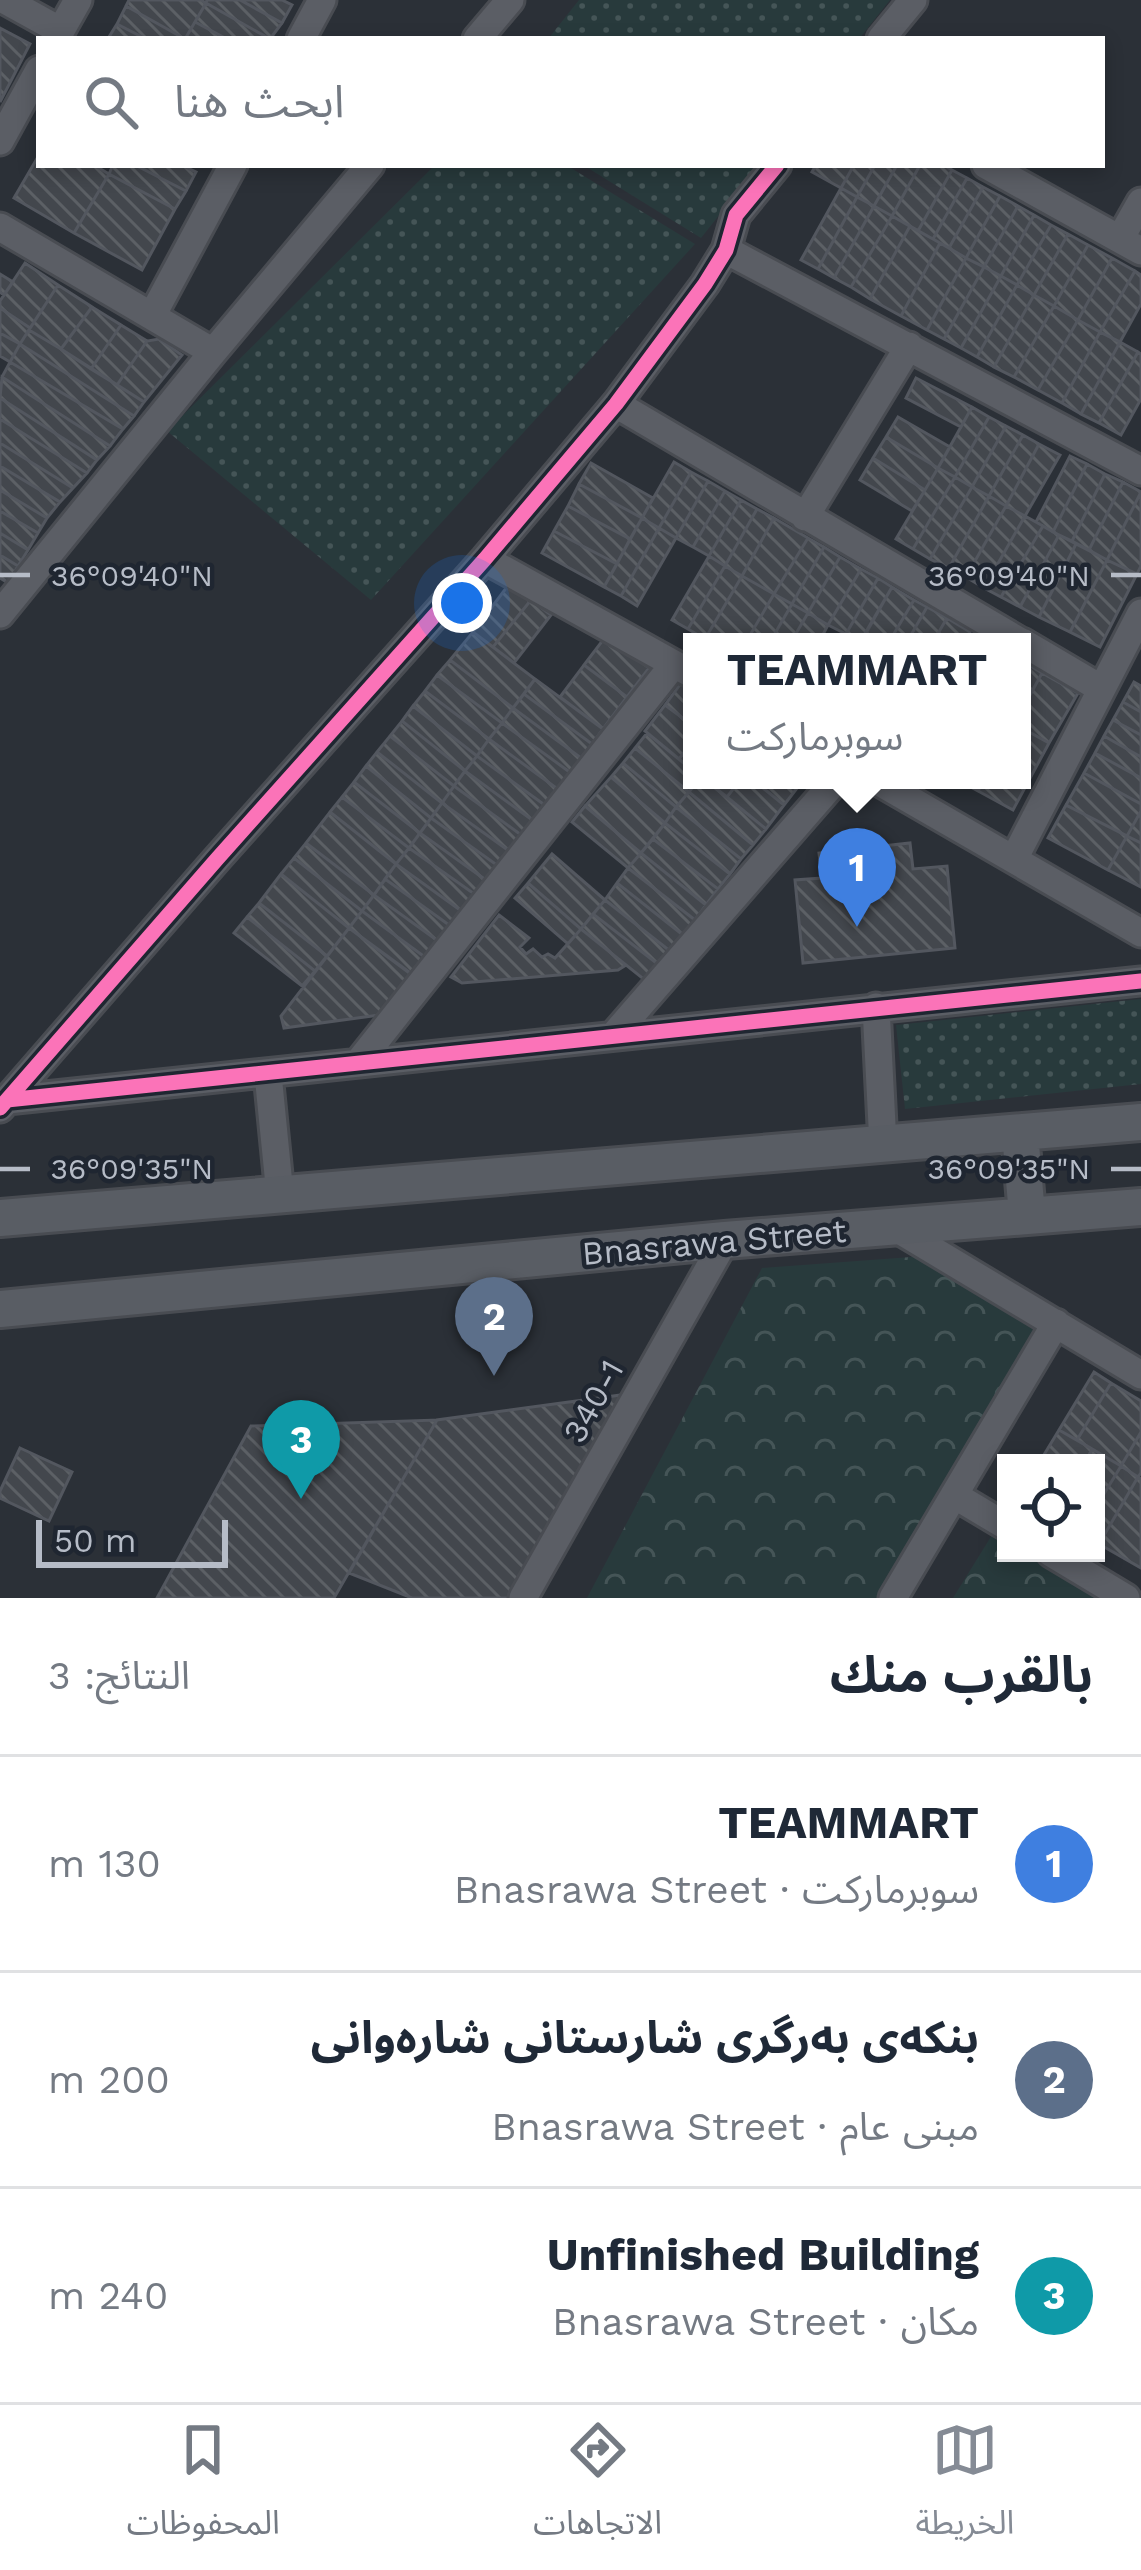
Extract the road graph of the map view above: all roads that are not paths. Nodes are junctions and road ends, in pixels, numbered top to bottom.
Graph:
1 (5, 0) edge
2 (78, 0) edge
3 (322, 0) edge
4 (510, 0) edge
5 (913, 0) edge
6 (58, 35) edge
7 (303, 36) edge
8 (480, 36) edge
9 (883, 36) edge
10 (36, 75) edge
11 (0, 141) edge
12 (231, 168) edge
13 (367, 168) edge
14 (775, 168) edge
15 (991, 168) edge
16 (1141, 202) edge
17 (0, 227) edge
18 (1131, 245) edge
19 (726, 250) junction
20 (152, 316) junction
21 (909, 346) junction
22 (213, 352) junction
23 (616, 404) junction
24 (1141, 472) edge
25 (806, 518) junction
26 (485, 559) junction
27 (1141, 613) edge
28 (0, 614) edge
29 (1006, 633) edge
30 (1031, 647) edge
31 (683, 669) edge
32 (1100, 688) junction
33 (828, 789) edge
34 (892, 789) edge
35 (1014, 859) junction
36 (1141, 932) edge
37 (1141, 981) edge
38 (876, 1006) junction
39 (614, 1036) junction
40 (358, 1063) junction
41 (268, 1074) junction
42 (3, 1104) edge
43 (1141, 1122) edge
44 (1020, 1133) junction
45 (883, 1144) junction
46 (280, 1195) junction
47 (1141, 1207) edge
48 (1027, 1215) junction
49 (0, 1218) edge
50 (896, 1228) junction
51 (725, 1240) junction
52 (0, 1309) edge
53 (1056, 1323) junction
54 (1141, 1375) edge
55 (954, 1495) junction
56 (997, 1521) edge
57 (1065, 1562) edge
58 (1118, 1596) edge
59 (523, 1598) edge
60 (893, 1598) edge

1 - 6 street
2 - 6 street
3 - 7 street
4 - 8 street
5 - 9 street
10 - 11 street
12 - 20 street
13 - 22 street
14 - 19 street
15 - 18 street
16 - 18 street
17 - 20 street
19 - 21 street
19 - 23 street
20 - 22 street
21 - 24 street
21 - 25 street
22 - 28 street
23 - 25 street
23 - 26 street
25 - 29 street
26 - 31 street
26 - 42 street
27 - 32 street
30 - 32 street
31 - 40 street
32 - 35 street
33 - 39 street
34 - 35 street
35 - 36 street
37 - 38 street
38 - 39 street
38 - 45 street
39 - 40 street
40 - 41 street
41 - 42 street
41 - 46 street
43 - 44 main road
44 - 45 main road
44 - 48 main road
45 - 46 main road
46 - 49 main road
47 - 48 main road, Bnasrawa Street
48 - 50 main road, Bnasrawa Street
50 - 51 main road, Bnasrawa Street
50 - 53 street
51 - 52 main road, Bnasrawa Street
51 - 59 street, 340-1
53 - 54 street
53 - 55 street
55 - 56 street
55 - 60 street
57 - 58 street

